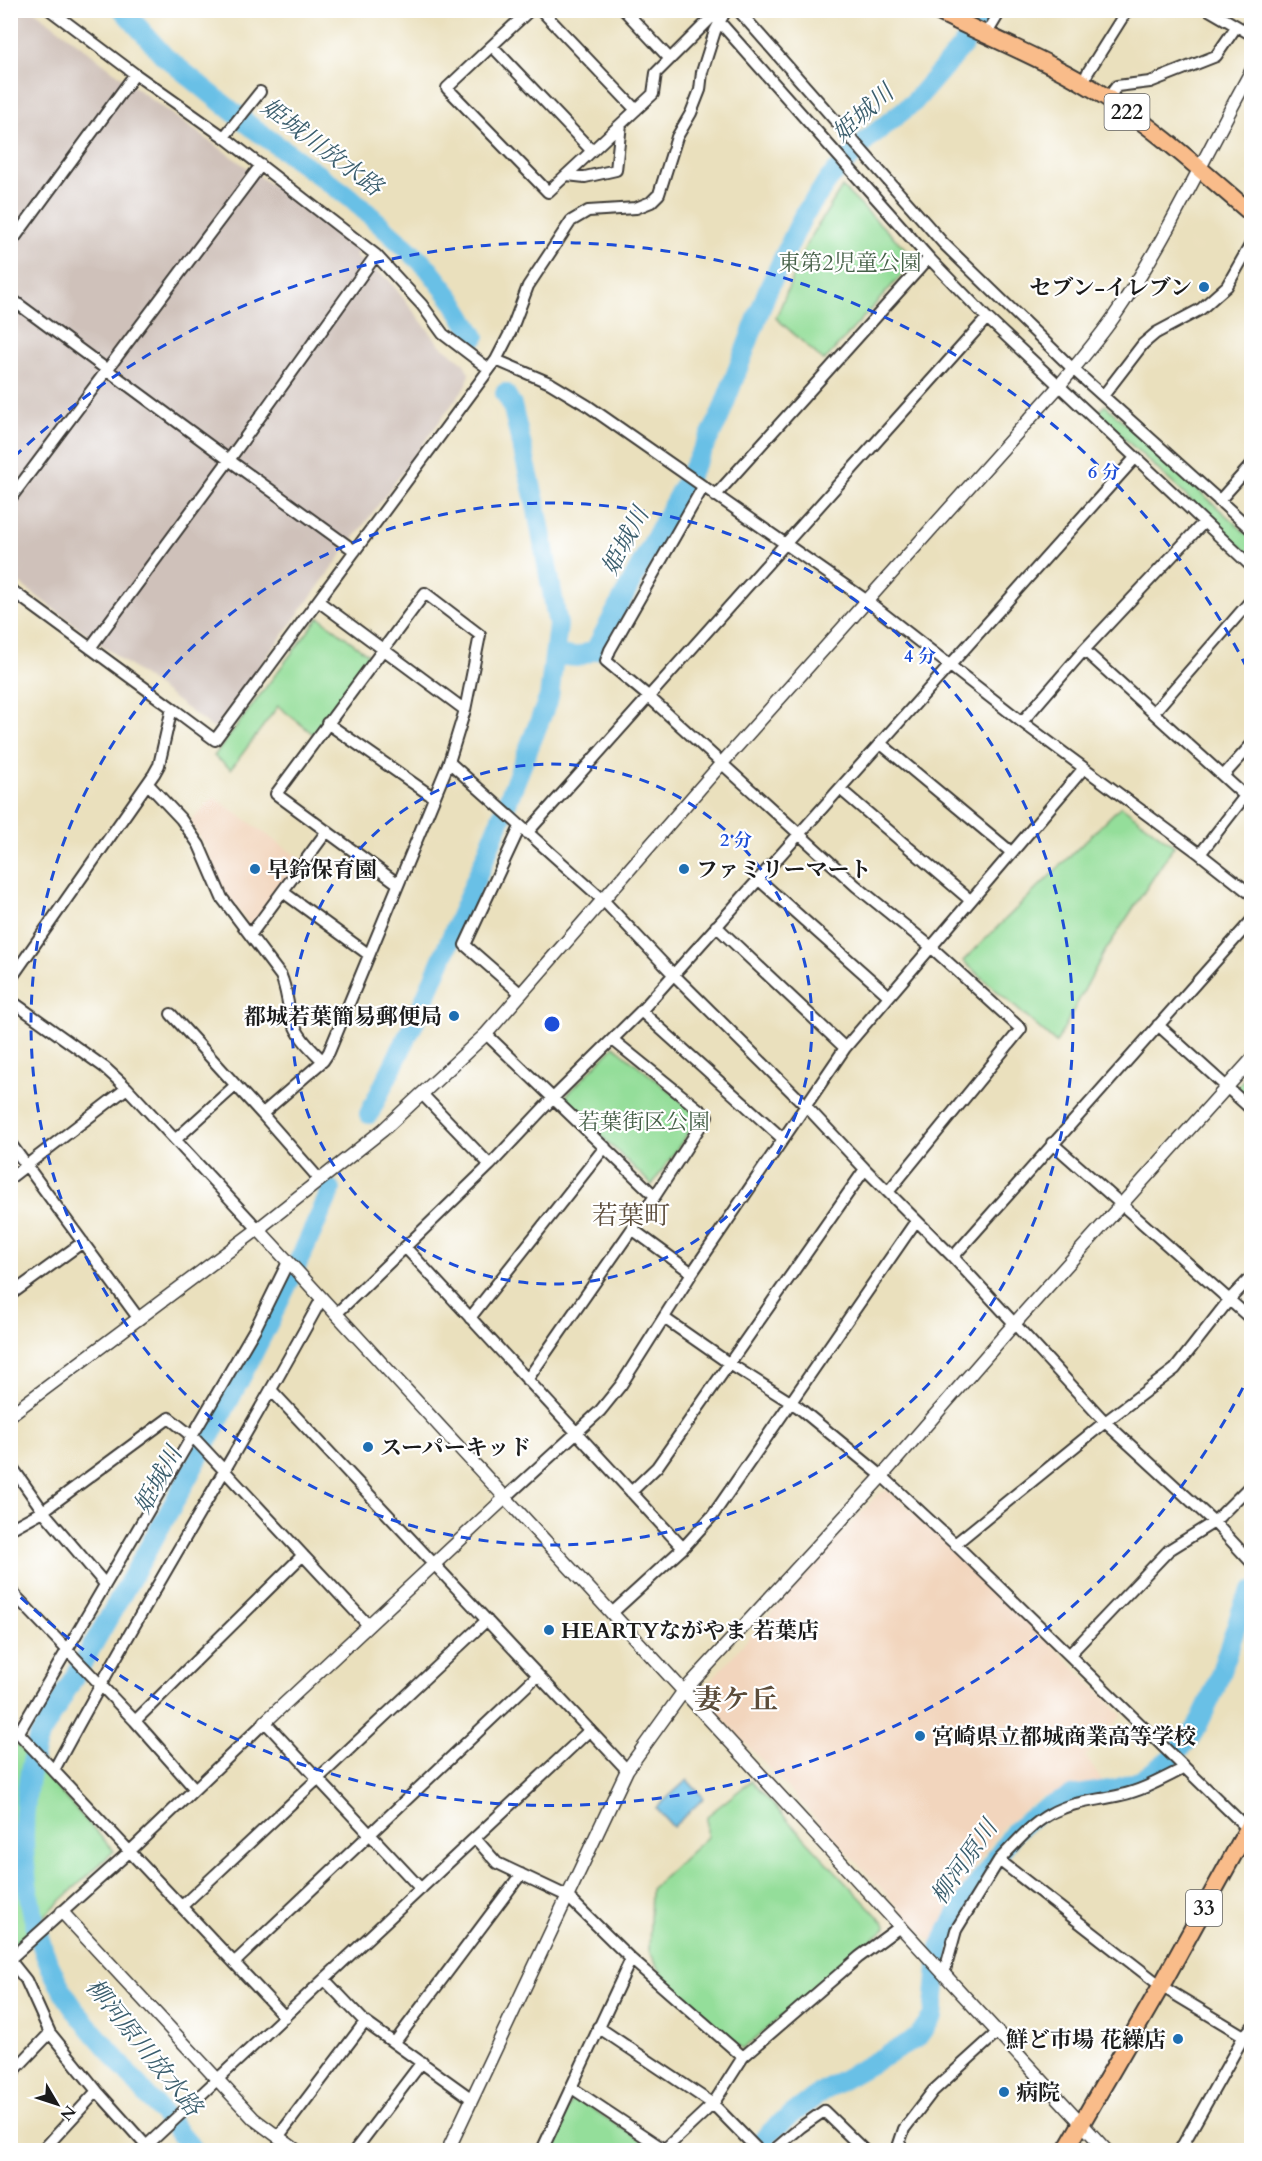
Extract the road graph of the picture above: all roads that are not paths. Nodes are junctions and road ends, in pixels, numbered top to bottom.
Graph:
1 (530, 10) edge
2 (541, 10) edge
3 (624, 10) edge
4 (726, 10) edge
5 (738, 10) edge
6 (935, 10) edge
7 (1001, 10) edge
8 (1127, 10) edge
9 (1209, 10) edge
10 (55, 12) edge
11 (714, 16) edge
12 (1236, 27) junction
13 (986, 35) junction
14 (1251, 36) edge
15 (492, 46) junction
16 (670, 59) junction
17 (1251, 70) edge
18 (135, 74) junction
19 (1083, 83) junction
20 (1248, 88) edge
21 (260, 92) dead end
22 (1108, 98) junction
23 (636, 110) junction
24 (621, 124) junction
25 (224, 137) junction
26 (592, 151) junction
27 (261, 165) junction
28 (1198, 169) junction
29 (567, 175) junction
30 (1251, 214) edge
31 (1251, 242) edge
32 (10, 243) edge
33 (376, 255) junction
34 (929, 258) junction
35 (10, 298) edge
36 (987, 318) junction
37 (492, 365) junction
38 (1072, 369) junction
39 (107, 370) junction
40 (1059, 386) junction
41 (1104, 396) junction
42 (1135, 458) junction
43 (229, 460) junction
44 (1251, 464) edge
45 (698, 484) junction
46 (716, 496) junction
47 (10, 499) edge
48 (1219, 501) junction
49 (1204, 522) junction
50 (1251, 530) edge
51 (784, 543) junction
52 (355, 551) junction
53 (1251, 567) edge
54 (10, 589) edge
55 (866, 600) junction
56 (1251, 600) edge
57 (318, 601) junction
58 (90, 648) junction
59 (383, 650) junction
60 (1084, 650) junction
61 (950, 664) junction
62 (648, 696) junction
63 (172, 708) junction
64 (465, 710) junction
65 (1154, 712) junction
66 (1022, 722) junction
67 (327, 723) junction
68 (880, 742) junction
69 (1251, 744) edge
70 (449, 762) junction
71 (722, 763) junction
72 (1084, 768) junction
73 (1223, 776) junction
74 (148, 784) junction
75 (840, 789) junction
76 (433, 797) junction
77 (523, 830) junction
78 (327, 831) junction
79 (798, 833) junction
80 (1011, 852) junction
81 (1200, 854) junction
82 (758, 879) junction
83 (398, 882) junction
84 (283, 892) junction
85 (1251, 896) edge
86 (602, 898) junction
87 (970, 900) junction
88 (1251, 920) edge
89 (716, 927) junction
90 (251, 934) junction
91 (930, 946) junction
92 (368, 954) junction
93 (674, 975) junction
94 (10, 980) edge
95 (521, 994) junction
96 (888, 995) junction
97 (10, 1000) edge
98 (641, 1011) junction
99 (171, 1014) dead end
100 (1158, 1025) junction
101 (486, 1034) junction
102 (613, 1040) junction
103 (845, 1048) junction
104 (1251, 1059) edge
105 (323, 1061) junction
106 (236, 1085) junction
107 (1227, 1086) junction
108 (127, 1088) junction
109 (422, 1094) junction
110 (553, 1098) junction
111 (805, 1106) junction
112 (1251, 1110) edge
113 (262, 1114) junction
114 (783, 1138) junction
115 (175, 1140) junction
116 (10, 1143) edge
117 (1052, 1143) junction
118 (604, 1147) junction
119 (490, 1165) junction
120 (27, 1166) junction
121 (865, 1169) junction
122 (10, 1178) edge
123 (320, 1180) junction
124 (888, 1192) junction
125 (655, 1196) junction
126 (1122, 1204) junction
127 (916, 1221) junction
128 (258, 1229) junction
129 (632, 1229) junction
130 (82, 1242) junction
131 (405, 1247) junction
132 (953, 1257) junction
133 (291, 1266) junction
134 (692, 1273) junction
135 (1251, 1276) edge
136 (10, 1295) edge
137 (321, 1297) junction
138 (1229, 1300) junction
139 (336, 1314) junction
140 (470, 1318) junction
141 (664, 1318) junction
142 (139, 1319) junction
143 (1251, 1320) edge
144 (1015, 1323) junction
145 (730, 1364) junction
146 (527, 1380) junction
147 (272, 1391) junction
148 (792, 1403) junction
149 (10, 1415) edge
150 (1105, 1422) junction
151 (577, 1433) junction
152 (193, 1437) junction
153 (10, 1464) edge
154 (223, 1471) junction
155 (882, 1476) junction
156 (1251, 1484) edge
157 (631, 1492) junction
158 (505, 1498) junction
159 (43, 1511) junction
160 (1214, 1522) junction
161 (10, 1529) edge
162 (955, 1544) junction
163 (683, 1548) junction
164 (303, 1555) junction
165 (435, 1563) junction
166 (1251, 1563) edge
167 (105, 1584) junction
168 (10, 1590) edge
169 (612, 1613) junction
170 (487, 1620) junction
171 (368, 1625) junction
172 (66, 1649) junction
173 (1069, 1654) junction
174 (538, 1675) junction
175 (99, 1684) junction
176 (683, 1692) junction
177 (135, 1720) junction
178 (266, 1722) junction
179 (590, 1730) junction
180 (17, 1731) edge
181 (1181, 1764) junction
182 (50, 1765) junction
183 (627, 1770) junction
184 (318, 1779) junction
185 (195, 1789) junction
186 (1250, 1828) edge
187 (369, 1834) junction
188 (475, 1838) junction
189 (129, 1852) junction
190 (999, 1860) junction
191 (522, 1874) junction
192 (421, 1889) junction
193 (567, 1896) junction
194 (182, 1906) junction
195 (62, 1912) junction
196 (900, 1926) junction
197 (631, 1959) junction
198 (10, 1960) edge
199 (235, 1962) junction
200 (944, 1974) junction
201 (325, 1980) junction
202 (1161, 1986) junction
203 (285, 2017) junction
204 (365, 2022) junction
205 (598, 2027) junction
206 (998, 2032) junction
207 (50, 2033) junction
208 (1249, 2036) edge
209 (395, 2042) junction
210 (742, 2057) junction
211 (422, 2062) junction
212 (10, 2075) edge
213 (218, 2080) junction
214 (572, 2088) junction
215 (97, 2091) junction
216 (472, 2099) junction
217 (713, 2104) junction
218 (1082, 2123) junction
219 (278, 2137) junction
220 (148, 2147) edge
221 (754, 2147) edge
222 (664, 2150) edge
223 (43, 2151) edge
224 (296, 2151) edge
225 (355, 2151) edge
226 (448, 2151) edge
227 (542, 2151) edge
228 (774, 2151) edge
229 (864, 2151) edge
230 (897, 2151) edge
231 (1066, 2151) edge
232 (1106, 2151) edge
233 (1180, 2151) edge

1 - 15 street
2 - 23 street
3 - 16 street
4 - 11 street
5 - 38 street
6 - 13 main road, 222
7 - 13 street
8 - 19 street
9 - 12 street
10 - 18 street
11 - 16 street
11 - 34 street
11 - 37 street
12 - 14 street
12 - 22 street
13 - 19 main road, 222
15 - 26 street
15 - 29 street
16 - 23 street
17 - 20 street
18 - 25 street
18 - 32 street
19 - 22 main road, 222
20 - 28 street
21 - 25 street
22 - 28 main road, 222
23 - 24 street
24 - 26 street
24 - 29 street
25 - 27 street
26 - 29 street
27 - 33 street
27 - 39 street
28 - 30 main road, 222
28 - 38 street
31 - 41 street
33 - 37 street
33 - 43 street
34 - 36 street
34 - 46 street
35 - 39 street
36 - 40 street
36 - 51 street
37 - 45 street
37 - 52 street
38 - 40 street
38 - 41 street
39 - 43 street
39 - 47 street
40 - 42 street
40 - 55 street
41 - 48 street
42 - 49 street
42 - 61 street
43 - 52 street
43 - 58 street
44 - 48 street
45 - 46 street
45 - 62 street
46 - 51 street
48 - 50 street
49 - 53 street
49 - 60 street
51 - 55 street
51 - 62 street
52 - 57 street
54 - 58 street
55 - 61 street
55 - 71 street
56 - 65 street
57 - 59 street
57 - 63 street
58 - 63 street
59 - 64 street
59 - 64 street
59 - 67 street
60 - 65 street
60 - 66 street
61 - 66 street
61 - 68 street
62 - 71 street
62 - 77 street
63 - 74 street
64 - 70 street
65 - 73 street
66 - 72 street
67 - 76 street
67 - 78 street
68 - 75 street
68 - 80 street
69 - 73 street
70 - 76 street
70 - 77 street
71 - 79 street
71 - 86 street
72 - 80 street
72 - 81 street
73 - 81 street
74 - 90 street
74 - 94 street
75 - 79 street
75 - 87 street
76 - 83 street
77 - 86 street
77 - 95 street
78 - 83 street
78 - 84 street
79 - 82 street
79 - 91 street
80 - 87 street
81 - 85 street
82 - 89 street
82 - 96 street
83 - 92 street
84 - 90 street
84 - 92 street
86 - 93 street
86 - 95 street
87 - 91 street
88 - 100 street
89 - 93 street
89 - 103 street
90 - 105 street
91 - 96 street
91 - 124 street
92 - 105 street
93 - 98 street
93 - 111 street
95 - 101 street
96 - 103 street
97 - 108 street
98 - 102 street
98 - 114 street
99 - 106 street
100 - 107 street
100 - 117 street
101 - 109 street
101 - 110 street
102 - 110 street
102 - 125 street
103 - 111 street
104 - 107 street
105 - 113 street
106 - 113 street
106 - 115 street
107 - 112 street
107 - 126 street
108 - 115 street
108 - 120 street
109 - 119 street
109 - 123 street
110 - 118 street
110 - 119 street
111 - 114 street
111 - 121 street
113 - 123 street
114 - 134 street
115 - 128 street
116 - 120 street
117 - 126 street
117 - 132 street
118 - 125 street
118 - 140 street
119 - 131 street
120 - 122 street
120 - 130 street
121 - 124 street
121 - 145 street
123 - 128 street
124 - 127 street
125 - 129 street
126 - 138 street
126 - 144 street
127 - 132 street
127 - 148 street
128 - 133 street
128 - 142 street
129 - 134 street
129 - 146 street
130 - 136 street
130 - 142 street
131 - 139 street
131 - 140 street
132 - 144 street
133 - 137 street
133 - 152 street
134 - 141 street
135 - 138 street
137 - 139 street
137 - 147 street
138 - 143 street
138 - 150 street
139 - 158 street
140 - 146 street
141 - 145 street
141 - 151 street
142 - 149 street
144 - 150 street
144 - 155 street
145 - 148 street
145 - 157 street
146 - 151 street
147 - 154 street
147 - 165 street
148 - 155 street
148 - 163 street
150 - 160 street
150 - 162 street
151 - 157 street
151 - 158 street
152 - 154 street
152 - 159 street
152 - 167 street
153 - 159 street
154 - 164 street
154 - 175 street
155 - 162 street
155 - 176 street
156 - 160 street
157 - 163 street
158 - 165 street
158 - 169 street
159 - 161 street
159 - 167 street
160 - 166 street
160 - 173 street
162 - 173 street
163 - 169 street
164 - 171 street
164 - 177 street
165 - 170 street
165 - 171 street
167 - 172 street
168 - 172 street
169 - 176 street
170 - 174 street
170 - 184 street
171 - 178 street
172 - 175 street
172 - 180 street
173 - 181 street
174 - 179 street
174 - 187 street
175 - 177 street
175 - 182 street
176 - 183 street
176 - 196 street
177 - 185 street
178 - 184 street
178 - 185 street
179 - 183 street
179 - 188 street
180 - 182 street
181 - 186 street
181 - 190 street
182 - 189 street
183 - 193 street
184 - 187 street
184 - 194 street
185 - 189 street
186 - 202 main road, 33
187 - 192 street
187 - 199 street
188 - 191 street
188 - 192 street
189 - 194 street
189 - 195 street
190 - 200 street
190 - 202 street
191 - 193 street
191 - 209 street
192 - 201 street
193 - 197 street
193 - 216 street
194 - 199 street
195 - 198 street
195 - 213 street
196 - 200 street
196 - 210 street
197 - 205 street
197 - 210 street
198 - 207 street
199 - 203 street
200 - 206 street
201 - 203 street
201 - 204 street
202 - 208 street
202 - 218 main road, 33
203 - 213 street
204 - 209 street
204 - 219 street
205 - 214 street
205 - 217 street
206 - 218 street
206 - 230 street
207 - 212 street
207 - 215 street
208 - 233 street
209 - 211 street
210 - 217 street
211 - 216 street
211 - 225 street
213 - 219 street
213 - 220 street
214 - 222 street
214 - 227 street
215 - 220 street
215 - 223 street
216 - 226 street
217 - 221 street
217 - 222 street
218 - 231 main road, 33
218 - 232 street
219 - 224 street
228 - 229 street

